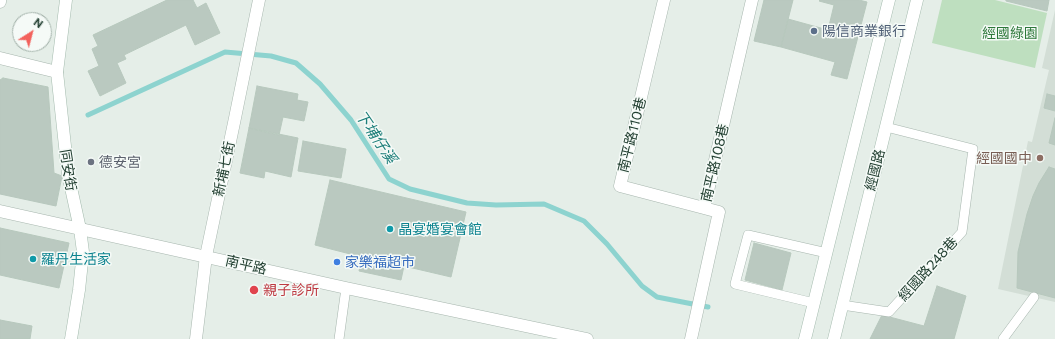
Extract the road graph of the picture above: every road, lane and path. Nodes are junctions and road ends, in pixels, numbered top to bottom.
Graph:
1 (66, 0) edge
2 (259, 0) edge
3 (664, 0) edge
4 (752, 0) edge
5 (889, 0) edge
6 (917, 0) edge
7 (0, 58) edge
8 (57, 72) junction
9 (886, 127) junction
10 (704, 208) junction
11 (0, 211) edge
12 (80, 229) junction
13 (827, 253) junction
14 (206, 256) junction
15 (346, 288) junction
16 (1034, 297) dead end
17 (814, 303) junction
18 (842, 305) junction
19 (71, 339) edge
20 (196, 339) edge
21 (339, 339) edge
22 (587, 339) edge
23 (691, 339) edge
24 (805, 339) edge
25 (834, 339) edge
26 (1004, 339) edge

1 - 8 street, 同安街
2 - 14 street, 新埔七街
3 - 10 street, 南平路110巷
4 - 10 street, 南平路108巷
5 - 13 street, 經國路
6 - 9 street, 經國路
7 - 8 street
8 - 12 street, 同安街
9 - 18 street, 經國路
9 - 18 lane, 經國路248巷
10 - 23 street, 南平路108巷
11 - 12 street, 南平路
12 - 14 street, 南平路
12 - 19 street, 同安街
13 - 17 street, 經國路
13 - 17 lane
14 - 15 street, 南平路
14 - 20 street, 新埔七街
15 - 21 lane
15 - 22 street, 南平路
16 - 26 lane
17 - 24 street, 經國路
18 - 25 street, 經國路

